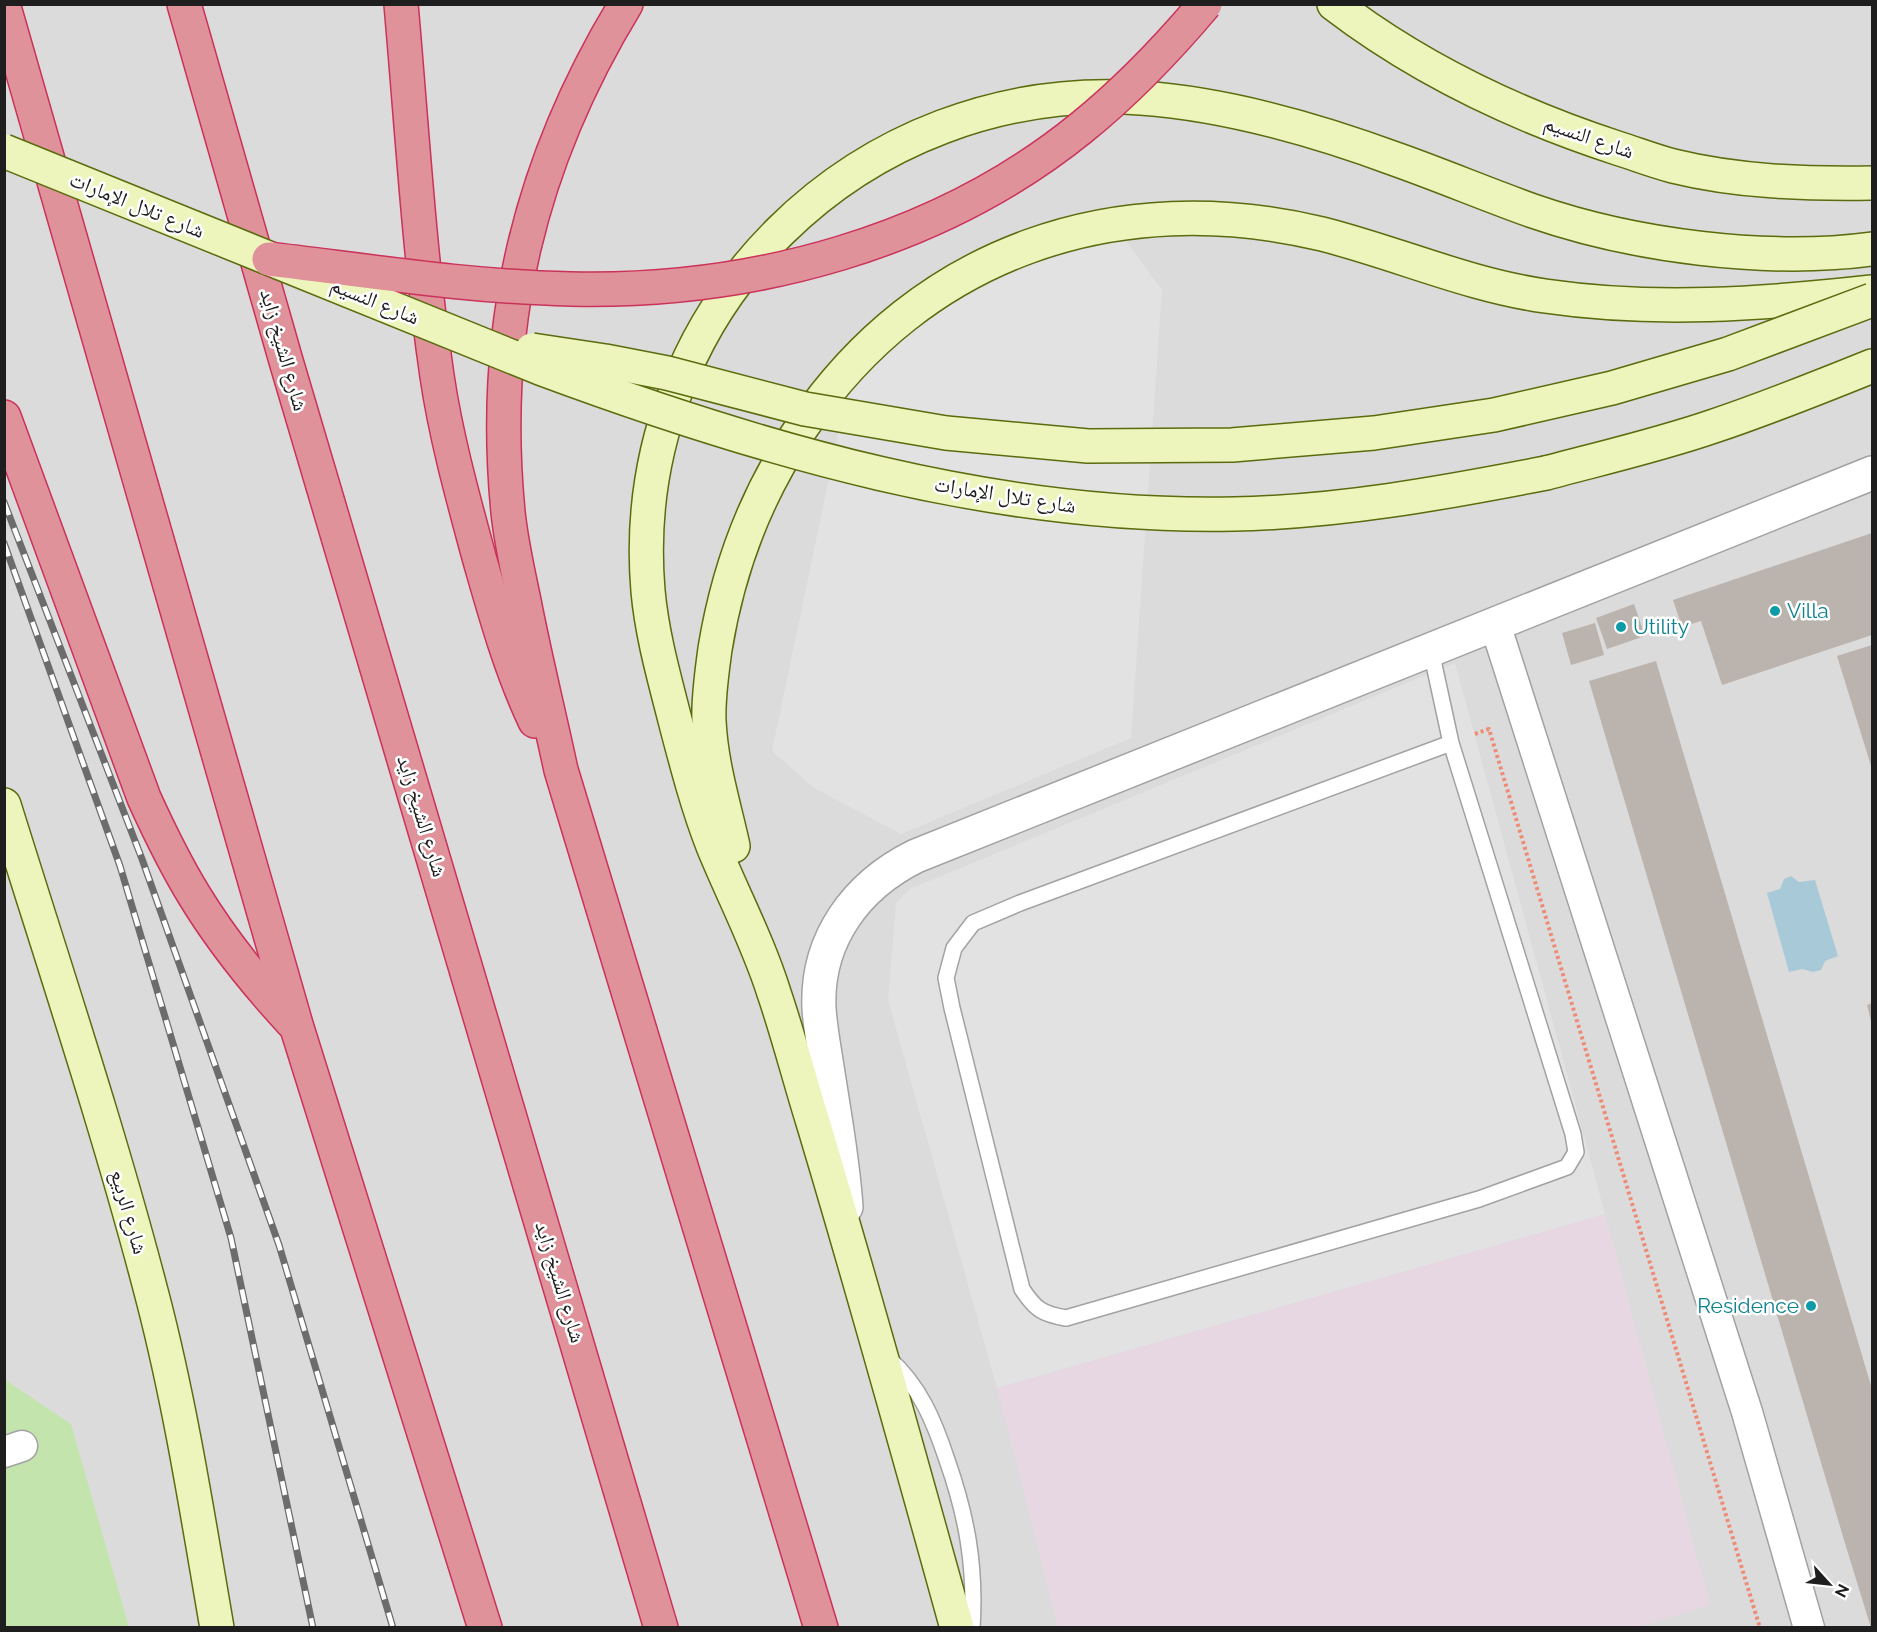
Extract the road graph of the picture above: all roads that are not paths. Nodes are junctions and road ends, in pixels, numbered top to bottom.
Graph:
1 (184, 4) edge
2 (401, 4) edge
3 (626, 4) edge
4 (1205, 4) edge
5 (1334, 4) edge
6 (4, 7) edge
7 (4, 152) edge
8 (1872, 183) edge
9 (1872, 249) edge
10 (269, 259) junction
11 (1872, 292) edge
12 (1872, 300) edge
13 (482, 344) junction
14 (1872, 366) edge
15 (4, 417) edge
16 (1872, 473) edge
17 (1495, 624) junction
18 (1431, 651) junction
19 (1451, 743) junction
20 (561, 770) junction
21 (4, 805) edge
22 (742, 908) junction
23 (297, 1028) junction
24 (848, 1238) junction
25 (879, 1350) junction
26 (217, 1628) edge
27 (485, 1628) edge
28 (661, 1628) edge
29 (821, 1628) edge
30 (957, 1628) edge
31 (972, 1628) edge
32 (1809, 1628) edge

1 - 28 highway, شارع الشيخ زايد
2 - 20 highway
3 - 20 highway
4 - 10 highway, bridge
5 - 8 main road, شارع النسيم
6 - 23 highway
7 - 10 main road, شارع تلال الإمارات, bridge
9 - 22 main road
10 - 13 main road, شارع النسيم, bridge
11 - 22 main road
12 - 13 main road, bridge
13 - 14 main road, شارع تلال الإمارات, bridge
15 - 23 highway
16 - 17 street
17 - 18 street
17 - 32 street
18 - 19 lane
18 - 24 street
19 - 19 lane
20 - 29 highway
21 - 26 main road, شارع الربيع
22 - 24 main road
23 - 27 highway
24 - 25 main road
25 - 30 main road
25 - 31 lane

